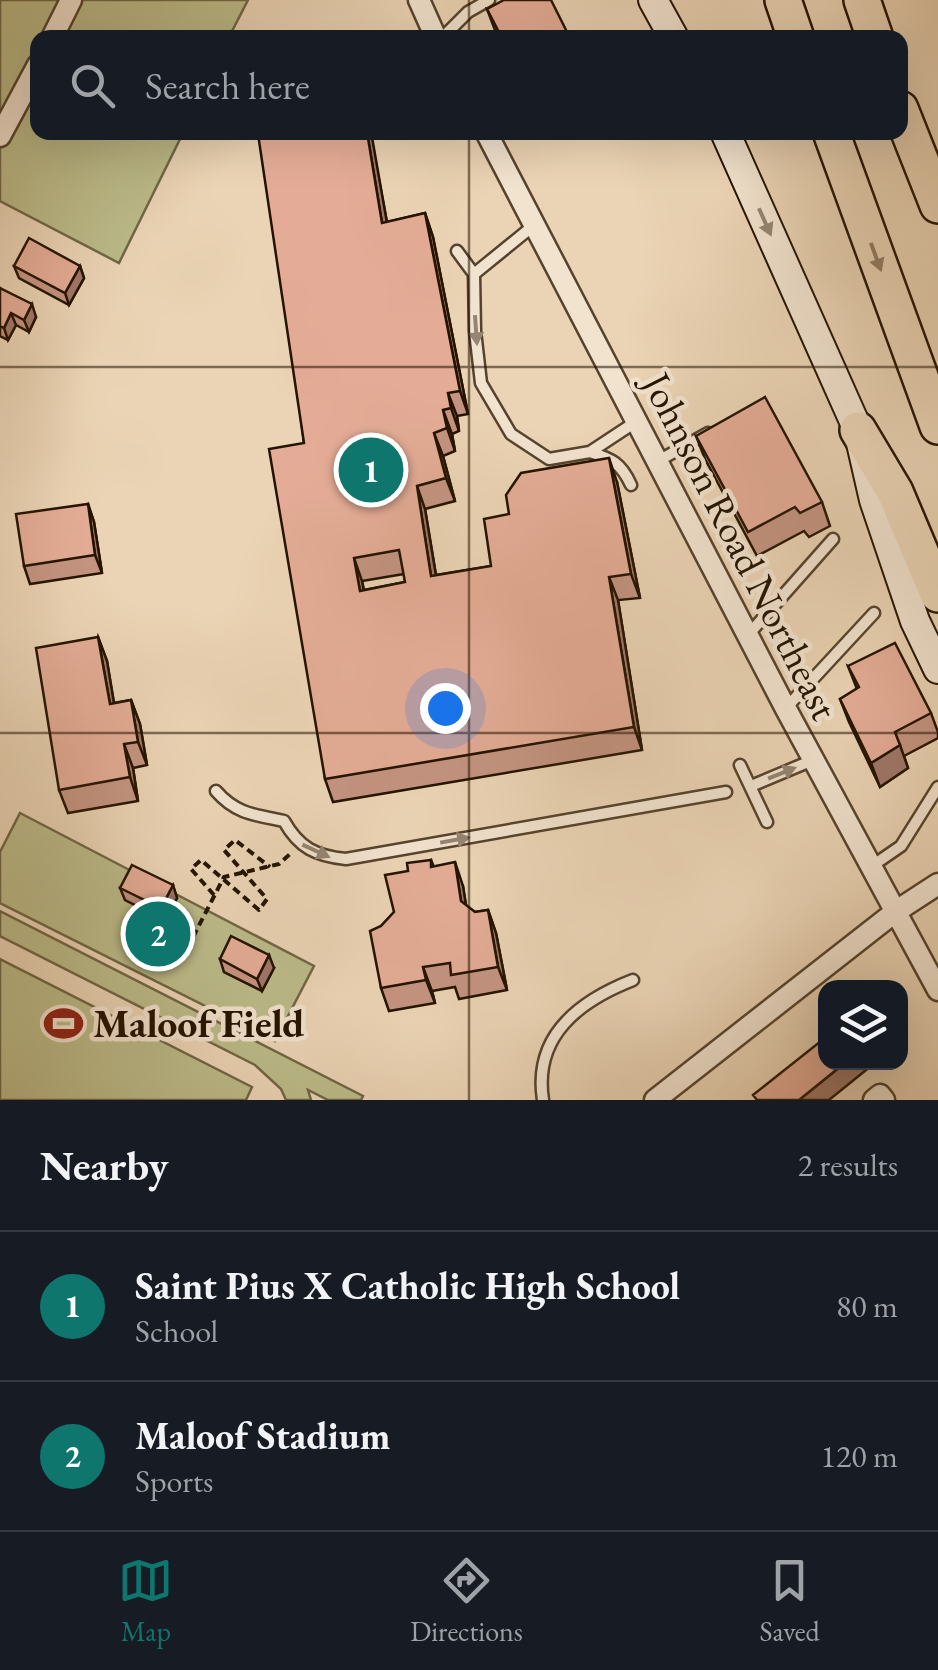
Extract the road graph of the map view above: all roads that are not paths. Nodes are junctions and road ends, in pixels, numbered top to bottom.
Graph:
1 (71, 0) edge
2 (418, 0) edge
3 (488, 0) edge
4 (653, 0) edge
5 (783, 0) edge
6 (862, 0) edge
7 (476, 4) edge
8 (56, 30) edge
9 (435, 30) edge
10 (448, 30) edge
11 (670, 30) edge
12 (793, 30) edge
13 (872, 30) edge
14 (30, 80) edge
15 (908, 129) edge
16 (0, 136) edge
17 (490, 140) edge
18 (730, 140) edge
19 (834, 140) edge
20 (938, 206) edge
21 (533, 226) junction
22 (457, 251) dead end
23 (474, 274) junction
24 (637, 421) junction
25 (938, 426) edge
26 (720, 427) edge
27 (858, 430) junction
28 (590, 452) junction
29 (657, 462) junction
30 (630, 486) dead end
31 (833, 539) dead end
32 (938, 594) edge
33 (874, 613) dead end
34 (748, 636) junction
35 (938, 670) edge
36 (786, 709) junction
37 (813, 760) junction
38 (740, 765) dead end
39 (751, 786) junction
40 (938, 787) edge
41 (216, 791) dead end
42 (726, 792) dead end
43 (767, 822) dead end
44 (871, 866) junction
45 (938, 884) edge
46 (895, 912) junction
47 (633, 980) dead end
48 (938, 990) edge
49 (543, 1100) edge
50 (655, 1100) edge
51 (874, 1100) edge
52 (884, 1100) edge

1 - 8 street
2 - 9 street
3 - 7 lane
4 - 11 main road
5 - 12 highway
6 - 13 highway
7 - 10 lane
14 - 16 street
15 - 20 highway
17 - 21 street, Johnson Road Northeast
18 -> 27 main road
19 -> 25 highway
21 - 23 lane
21 - 24 street, Johnson Road Northeast
22 - 23 lane
23 -> 28 lane
24 - 28 lane
24 - 29 street, Johnson Road Northeast
26 - 29 lane
27 - 32 highway
27 - 35 main road
28 - 30 lane
29 - 34 street, Johnson Road Northeast
31 - 34 lane
33 - 36 lane
34 - 36 street, Johnson Road Northeast
36 - 37 street, Johnson Road Northeast
39 -> 37 lane
37 - 44 street, Johnson Road Northeast
38 - 39 lane
39 - 43 lane
40 - 44 lane
41 -> 42 lane
44 - 46 street, Johnson Road Northeast
45 - 46 street
46 - 48 street, Johnson Road Northeast
46 - 50 street
47 - 49 lane
51 - 52 street

